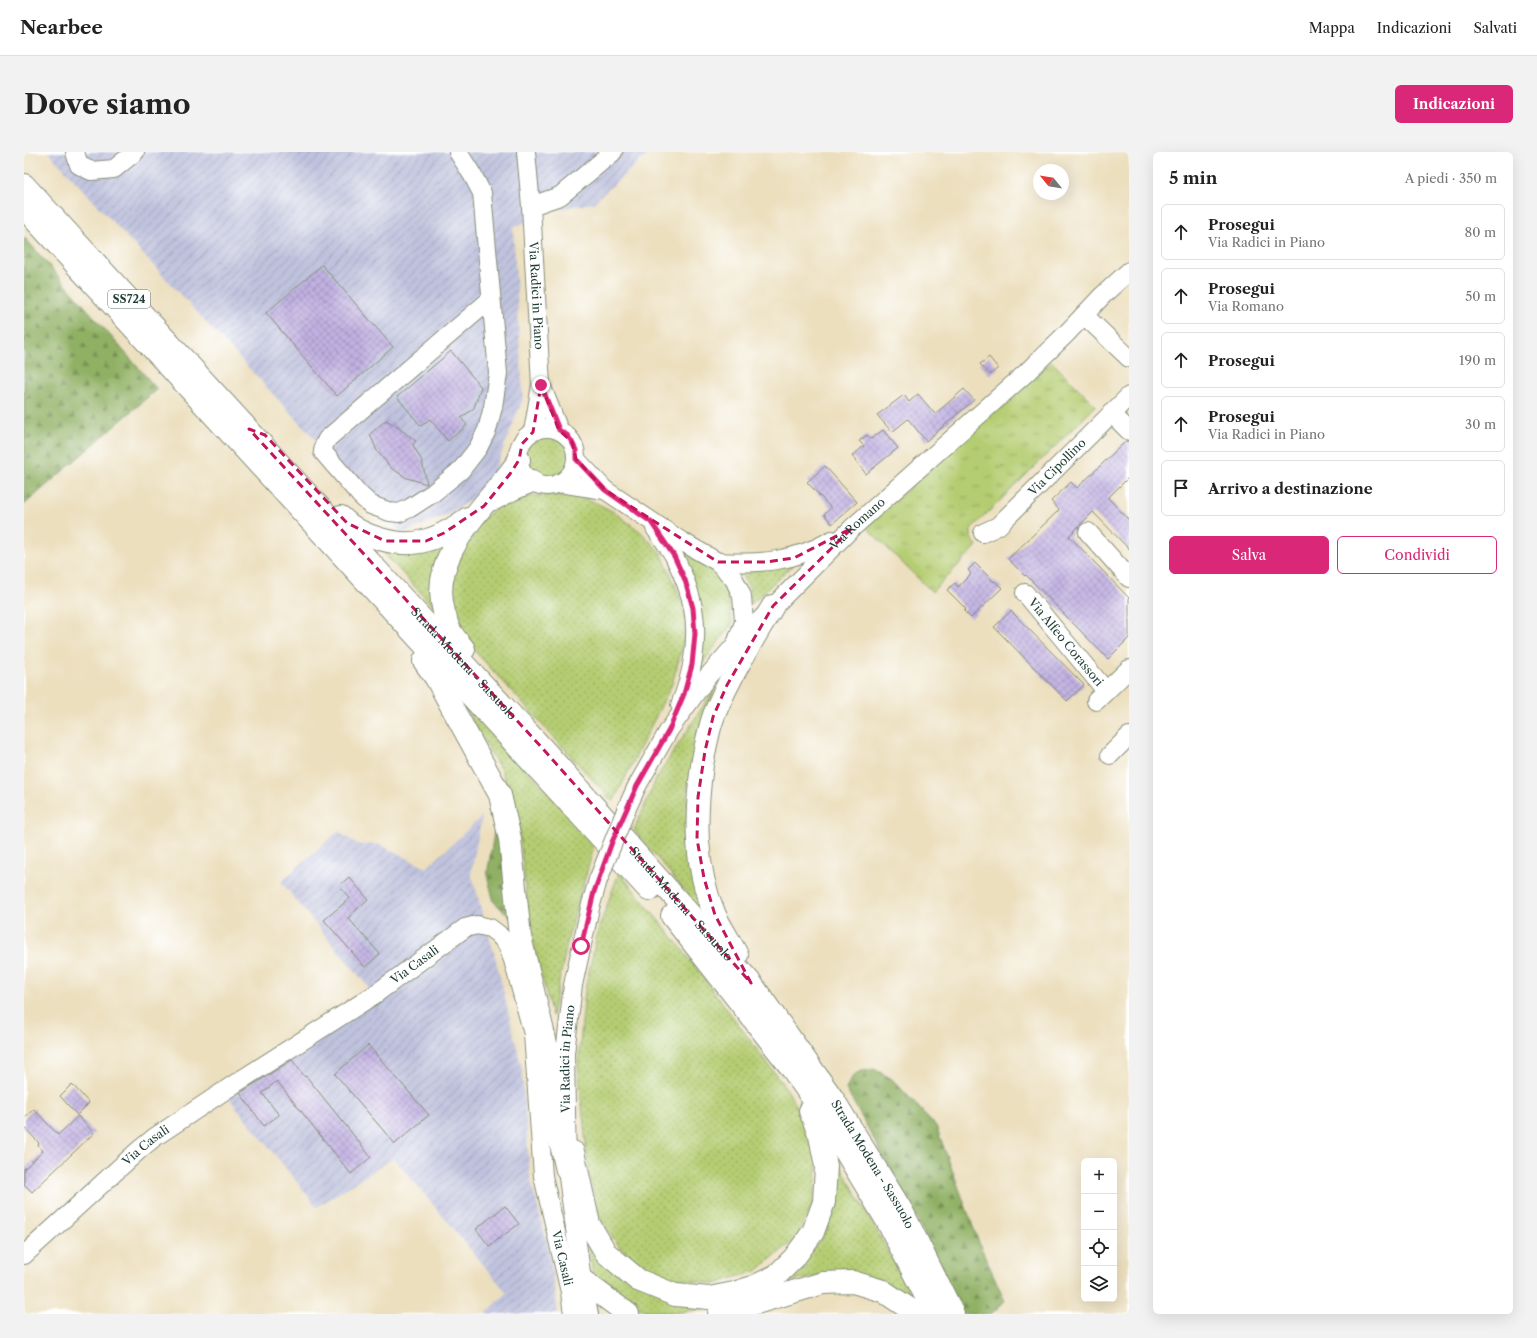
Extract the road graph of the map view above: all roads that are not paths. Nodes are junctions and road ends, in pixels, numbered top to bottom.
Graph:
1 (75, 152) edge
2 (135, 152) edge
3 (458, 152) edge
4 (526, 152) edge
5 (613, 152) edge
6 (24, 184) edge
7 (531, 206) junction
8 (24, 208) edge
9 (1129, 271) edge
10 (491, 299) junction
11 (1084, 315) junction
12 (1129, 358) edge
13 (541, 385) junction
14 (1128, 400) edge
15 (1112, 414) junction
16 (235, 423) junction
17 (559, 430) junction
18 (1129, 431) edge
19 (533, 432) junction
20 (576, 459) junction
21 (519, 460) junction
22 (532, 481) junction
23 (559, 483) junction
24 (605, 490) junction
25 (484, 506) junction
26 (651, 522) junction
27 (852, 528) junction
28 (1088, 532) dead end
29 (983, 533) dead end
30 (718, 562) junction
31 (1129, 578) edge
32 (372, 586) junction
33 (1025, 593) dead end
34 (774, 606) junction
35 (736, 644) junction
36 (1129, 669) edge
37 (669, 730) junction
38 (1129, 736) edge
39 (544, 750) junction
40 (1110, 756) dead end
41 (626, 810) joint
42 (751, 983) junction
43 (790, 1066) junction
44 (566, 1118) junction
45 (567, 1170) junction
46 (24, 1255) edge
47 (582, 1280) junction
48 (573, 1314) edge
49 (589, 1314) edge
50 (628, 1314) edge
51 (719, 1314) edge
52 (917, 1314) edge
53 (935, 1314) edge
54 (953, 1314) edge

1 - 2 street
3 - 10 street
4 - 7 street, Via Radici in Piano
5 - 7 street
6 - 16 highway, SS724
7 - 13 street, Via Radici in Piano
8 - 16 highway, SS724
9 - 11 street, Via Romano
10 - 10 street
11 - 12 street
11 - 27 street, Via Romano
13 - 17 street, Via Radici in Piano
13 - 19 street, Via Radici in Piano
14 - 15 street, Via Cipollino
15 - 18 street
15 - 29 street, Via Cipollino
16 - 25 highway
16 - 32 highway, Strada Modena - Sassuolo / SS724
16 - 39 highway, Strada Modena - Sassuolo / SS724
17 - 19 street
17 - 20 street
19 - 21 street
20 - 23 street
20 - 24 street
21 - 22 street
21 - 25 highway
22 - 23 street
22 - 25 highway
23 - 24 street
24 - 26 street
25 - 39 highway
26 - 30 street
26 - 37 street
27 - 30 street
27 - 34 street, Via Romano
28 - 31 street
30 - 35 street
32 - 43 highway, Strada Modena - Sassuolo / SS724
32 - 45 highway
33 - 36 street, Via Alfeo Corassori
34 - 35 street, Via Romano
34 - 42 highway
35 - 37 street, Via Romano
37 - 41 street, Via Romano
38 - 40 street
39 - 42 highway, Strada Modena - Sassuolo / SS724
41 - 44 street, Via Radici in Piano, bridge
42 - 54 highway, Strada Modena - Sassuolo / SS724
43 - 44 highway
43 - 53 highway, Strada Modena - Sassuolo / SS724
44 - 45 street, Via Radici in Piano
45 - 47 street, Via Radici in Piano
46 - 48 street, Via Casali
47 - 49 street, Via Radici in Piano
47 - 50 highway
51 - 52 highway

